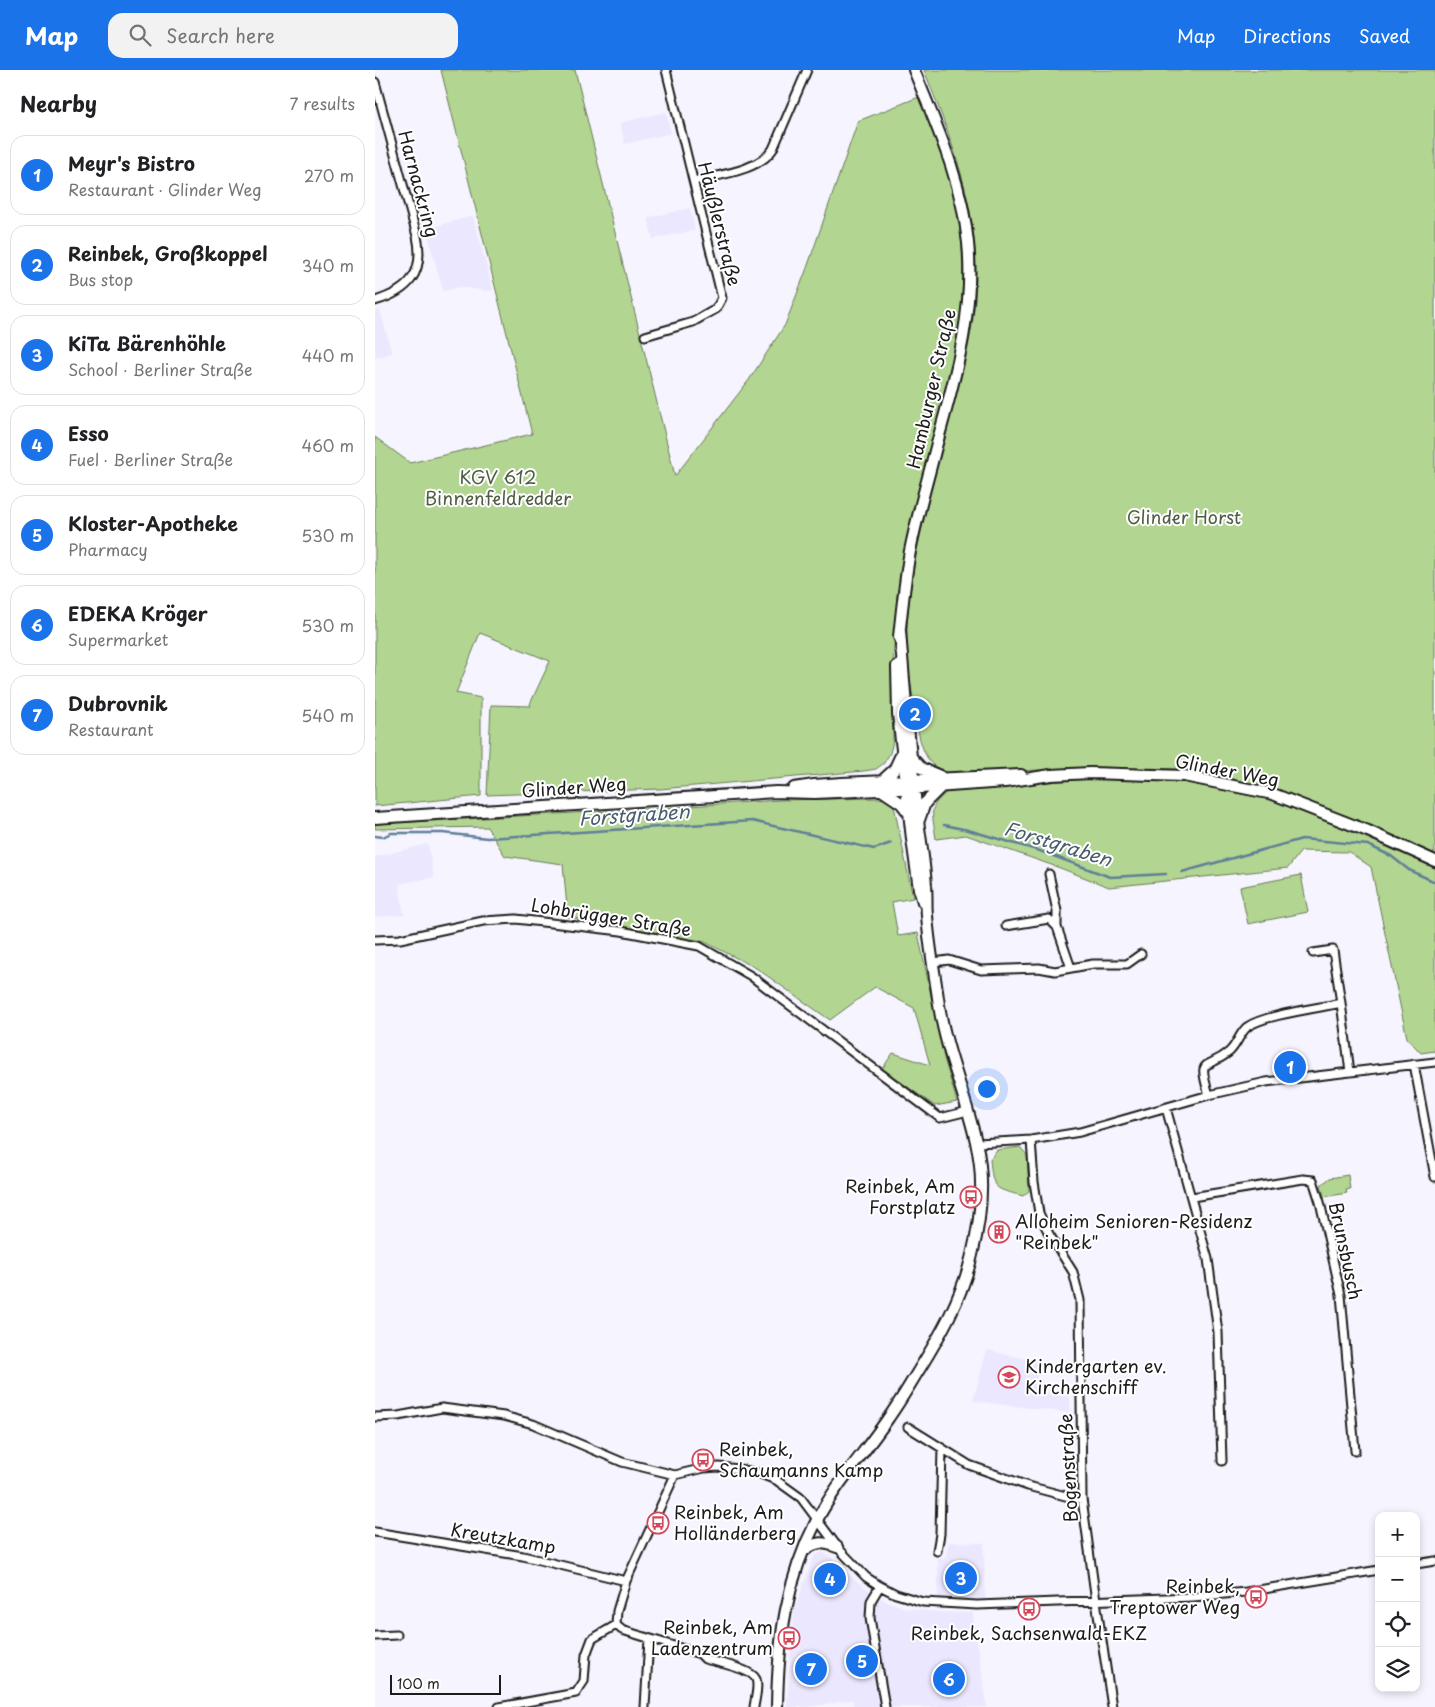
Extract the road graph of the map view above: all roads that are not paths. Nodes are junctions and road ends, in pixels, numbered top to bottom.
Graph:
1 (666, 70) edge
2 (807, 70) edge
3 (914, 70) edge
4 (375, 82) edge
5 (694, 181) junction
6 (375, 301) edge
7 (645, 336) dead end
8 (906, 754) junction
9 (944, 782) junction
10 (909, 784) junction
11 (882, 785) junction
12 (908, 812) junction
13 (375, 818) edge
14 (918, 826) junction
15 (1435, 861) edge
16 (1049, 874) dead end
17 (926, 913) junction
18 (1006, 926) dead end
19 (1057, 927) junction
20 (375, 940) edge
21 (1313, 953) dead end
22 (1141, 954) dead end
23 (934, 962) junction
24 (1071, 968) junction
25 (1341, 1003) junction
26 (1435, 1062) edge
27 (1414, 1064) junction
28 (1350, 1072) junction
29 (1209, 1095) junction
30 (1166, 1108) junction
31 (968, 1111) junction
32 (1031, 1140) junction
33 (977, 1144) junction
34 (1435, 1176) edge
35 (1192, 1197) junction
36 (375, 1417) edge
37 (908, 1427) dead end
38 (942, 1448) junction
39 (1355, 1451) dead end
40 (1222, 1460) dead end
41 (675, 1475) junction
42 (1082, 1499) junction
43 (818, 1519) junction
44 (375, 1532) edge
45 (837, 1547) junction
46 (804, 1550) junction
47 (937, 1551) dead end
48 (1435, 1561) edge
49 (1420, 1563) edge
50 (1375, 1571) edge
51 (626, 1580) junction
52 (880, 1586) junction
53 (1096, 1601) junction
54 (616, 1625) junction
55 (397, 1635) dead end
56 (375, 1636) edge
57 (649, 1639) junction
58 (499, 1707) edge
59 (645, 1707) edge
60 (754, 1707) edge
61 (777, 1707) edge
62 (885, 1707) edge
63 (1112, 1707) edge

1 - 5 street, Häußlerstraße
2 - 5 street
3 - 8 main road, Hamburger Straße
4 - 6 street, Harnackring
5 - 7 street, Häußlerstraße
8 - 9 main road
8 - 10 main road, Hamburger Straße
8 - 11 main road
9 - 10 main road, Glinder Weg
9 - 14 main road
9 - 15 main road, Glinder Weg
10 - 11 main road, Glinder Weg
10 - 12 main road, Hamburger Straße
10 - 14 main road, Hamburger Straße
11 - 12 main road
11 - 13 main road, Glinder Weg
12 - 17 main road, Hamburger Straße
14 - 17 main road, Hamburger Straße
16 - 19 street
17 - 23 main road, Hamburger Straße
18 - 19 street
19 - 24 street
20 - 31 street, Lohbrügger Straße
21 - 25 street
22 - 24 street
23 - 24 street
23 - 31 main road, Hamburger Straße
25 - 28 street
25 - 29 street
26 - 27 street
27 - 28 street
27 - 34 street
28 - 29 street
29 - 30 street
30 - 32 street
30 - 35 street
31 - 33 main road, Hamburger Straße
32 - 33 street
32 - 42 street, Bogenstraße
33 - 43 main road, Hamburger Straße
35 - 39 street, Brunsbusch
35 - 40 street
36 - 41 street
37 - 38 street
38 - 42 street
38 - 47 street
41 - 43 street
41 - 51 street
42 - 53 street, Bogenstraße
43 - 45 street
43 - 46 main road, Hamburger Straße
44 - 51 street, Kreutzkamp
45 - 46 main road
45 - 52 street
46 - 61 main road, Hamburger Straße
48 - 49 street
50 - 53 street
51 - 54 street
52 - 53 street
52 - 62 street
53 - 63 street, Bogenstraße
54 - 57 street
54 - 58 street
55 - 56 street
57 - 59 street
57 - 60 street

